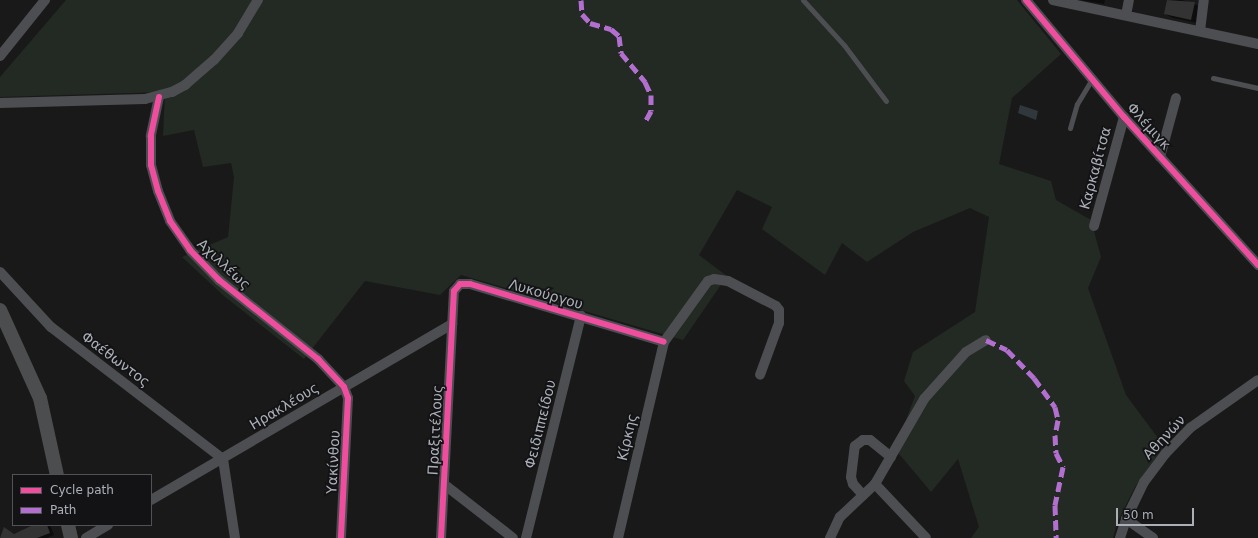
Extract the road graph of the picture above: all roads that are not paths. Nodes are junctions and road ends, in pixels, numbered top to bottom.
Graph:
1 (46, 0) edge
2 (258, 0) edge
3 (803, 0) edge
4 (1026, 0) edge
5 (1053, 0) edge
6 (1129, 0) edge
7 (1204, 0) edge
8 (1126, 15) junction
9 (1200, 31) junction
10 (1258, 44) edge
11 (0, 56) edge
12 (1092, 78) junction
13 (1213, 78) dead end
14 (1258, 88) edge
15 (159, 97) junction
16 (1176, 98) dead end
17 (886, 101) dead end
18 (0, 103) edge
19 (1124, 117) junction
20 (1070, 128) dead end
21 (1160, 157) junction
22 (1094, 226) dead end
23 (1258, 265) edge
24 (0, 272) edge
25 (0, 310) edge
26 (581, 316) junction
27 (452, 324) junction
28 (986, 340) dead end
29 (664, 342) junction
30 (760, 375) dead end
31 (1258, 380) edge
32 (344, 387) junction
33 (891, 457) junction
34 (223, 459) junction
35 (57, 474) edge
36 (875, 484) junction
37 (445, 485) junction
38 (863, 495) junction
39 (152, 499) edge
40 (1126, 519) junction
41 (68, 526) edge
42 (106, 526) edge
43 (71, 538) edge
44 (86, 538) edge
45 (235, 538) edge
46 (341, 538) edge
47 (441, 538) edge
48 (513, 538) edge
49 (526, 538) edge
50 (618, 538) edge
51 (830, 538) edge
52 (926, 538) edge
53 (1120, 538) edge
54 (1153, 538) edge

1 - 11 street
2 - 15 street
3 - 17 lane
4 - 12 street, Φλέμιγκ
5 - 8 street
6 - 8 street
7 - 9 street
8 - 9 street
9 - 10 street
12 - 19 street, Φλέμιγκ
12 - 20 lane
13 - 14 lane
15 - 18 street
15 - 32 street, Αχιλλέως
16 - 21 street
19 - 21 street, Φλέμιγκ
19 - 22 street, Καρκαβίτσα
21 - 23 street, Φλέμιγκ
24 - 34 street, Φαέθωντος
25 - 35 street
26 - 27 street, Λυκούργου
26 - 29 street, Λυκούργου
26 - 49 street, Φειδιππείδου
27 - 32 street, Ηρακλέους
27 - 37 street, Πραξιτέλους
28 - 33 street
29 - 30 street
29 - 50 street, Κίρκης
31 - 40 street, Αθηνών
32 - 34 street, Ηρακλέους
32 - 46 street, Υακίνθου
33 - 36 street
33 - 38 street
34 - 39 street, Ηρακλέους
34 - 45 street
36 - 38 street
36 - 52 street
37 - 47 street, Πραξιτέλους
37 - 48 street
38 - 51 street
40 - 53 street, Αθηνών
40 - 54 street
41 - 43 street
42 - 44 street

